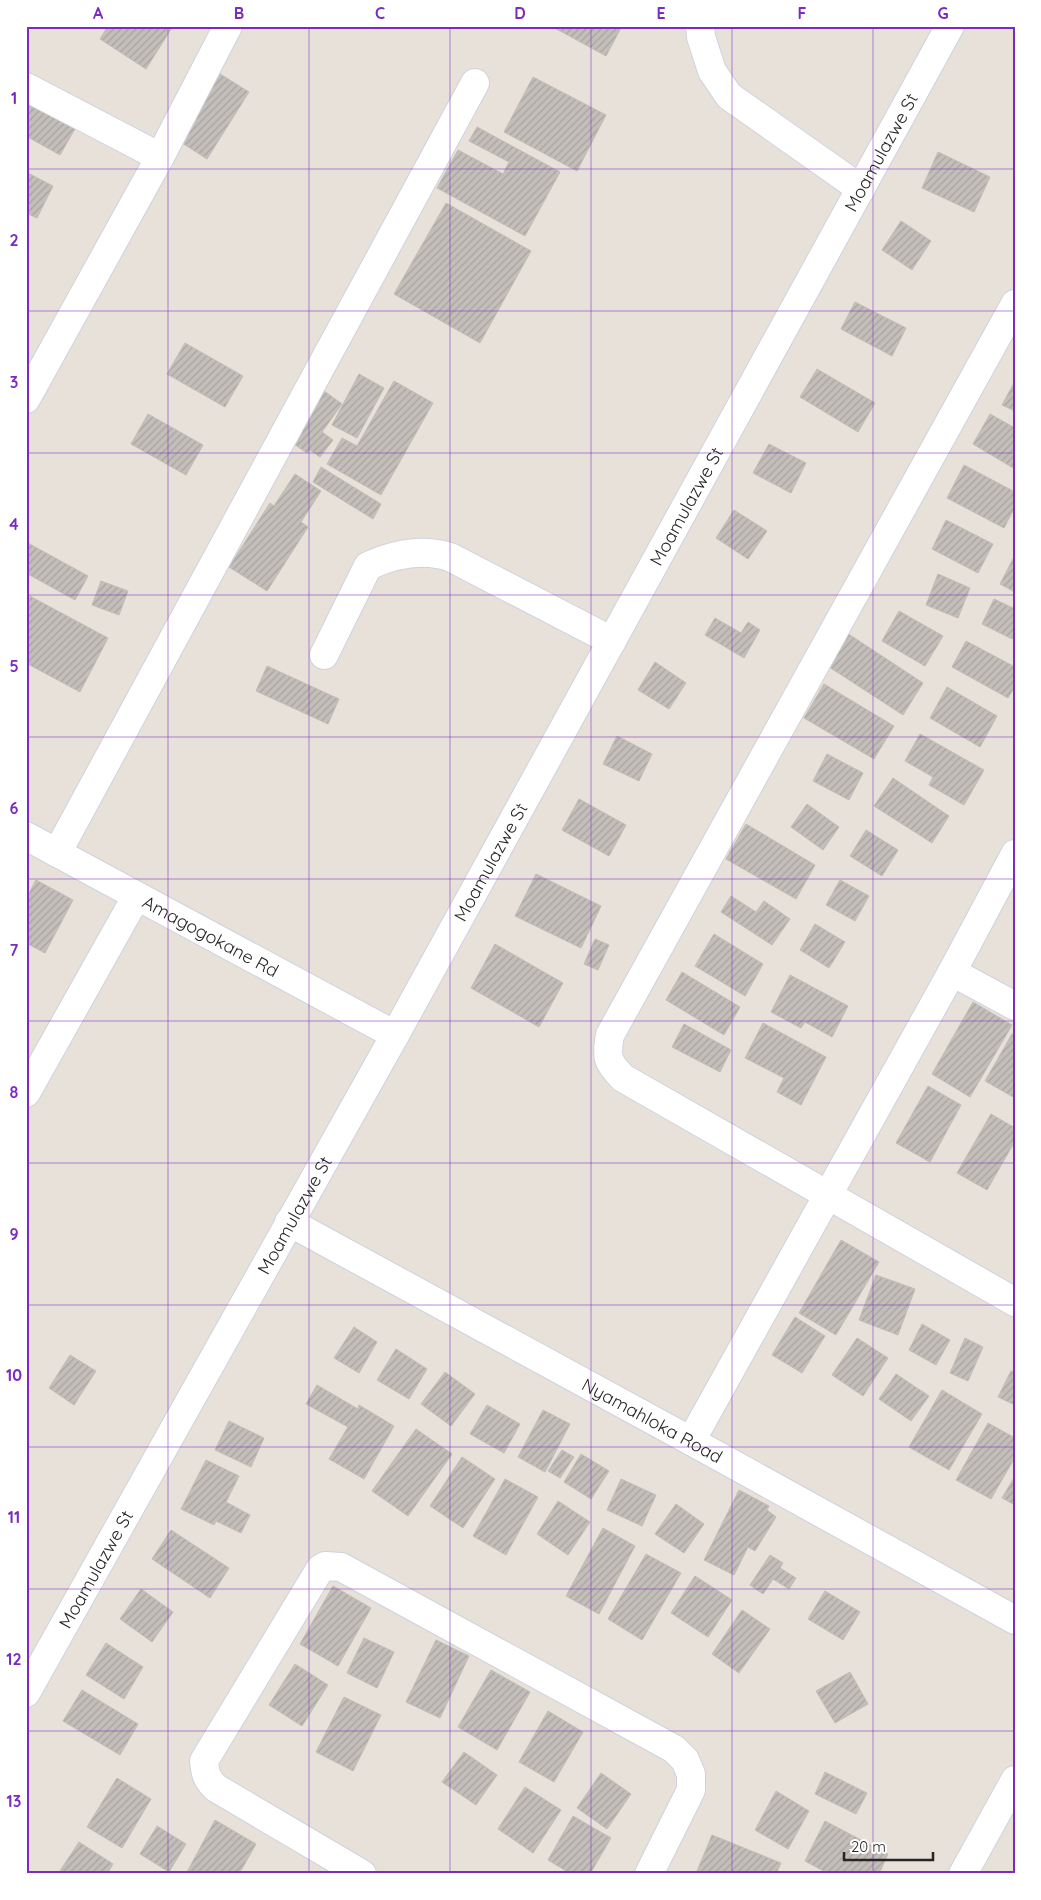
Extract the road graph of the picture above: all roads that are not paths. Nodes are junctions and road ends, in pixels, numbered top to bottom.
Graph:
1 (228, 26) edge
2 (700, 26) edge
3 (950, 26) edge
4 (475, 82) dead end
5 (26, 87) edge
6 (160, 157) junction
7 (861, 189) junction
8 (1015, 304) edge
9 (26, 399) edge
10 (612, 641) junction
11 (324, 655) dead end
12 (26, 836) edge
13 (57, 853) junction
14 (1015, 854) edge
15 (136, 897) junction
16 (952, 972) junction
17 (1015, 1006) edge
18 (395, 1035) junction
19 (26, 1093) edge
20 (827, 1196) junction
21 (289, 1222) junction
22 (1015, 1302) edge
23 (691, 1440) junction
24 (1015, 1620) edge
25 (26, 1694) edge
26 (1015, 1780) edge
27 (362, 1874) edge
28 (649, 1874) edge
29 (963, 1874) edge

1 - 6 street
2 - 7 street
3 - 7 street, Moamulazwe St
4 - 13 street
5 - 6 street
6 - 9 street
7 - 10 street, Moamulazwe St
8 - 20 street
10 - 11 street
10 - 18 street, Moamulazwe St
12 - 13 street, Amagogokane Rd
13 - 15 street, Amagogokane Rd
14 - 16 street
15 - 18 street, Amagogokane Rd
15 - 19 street
16 - 17 street
16 - 20 street
18 - 21 street, Moamulazwe St
20 - 22 street
20 - 23 street
21 - 23 street, Nyamahloka Road
21 - 25 street, Moamulazwe St
23 - 24 street, Nyamahloka Road
26 - 29 street
27 - 28 street

